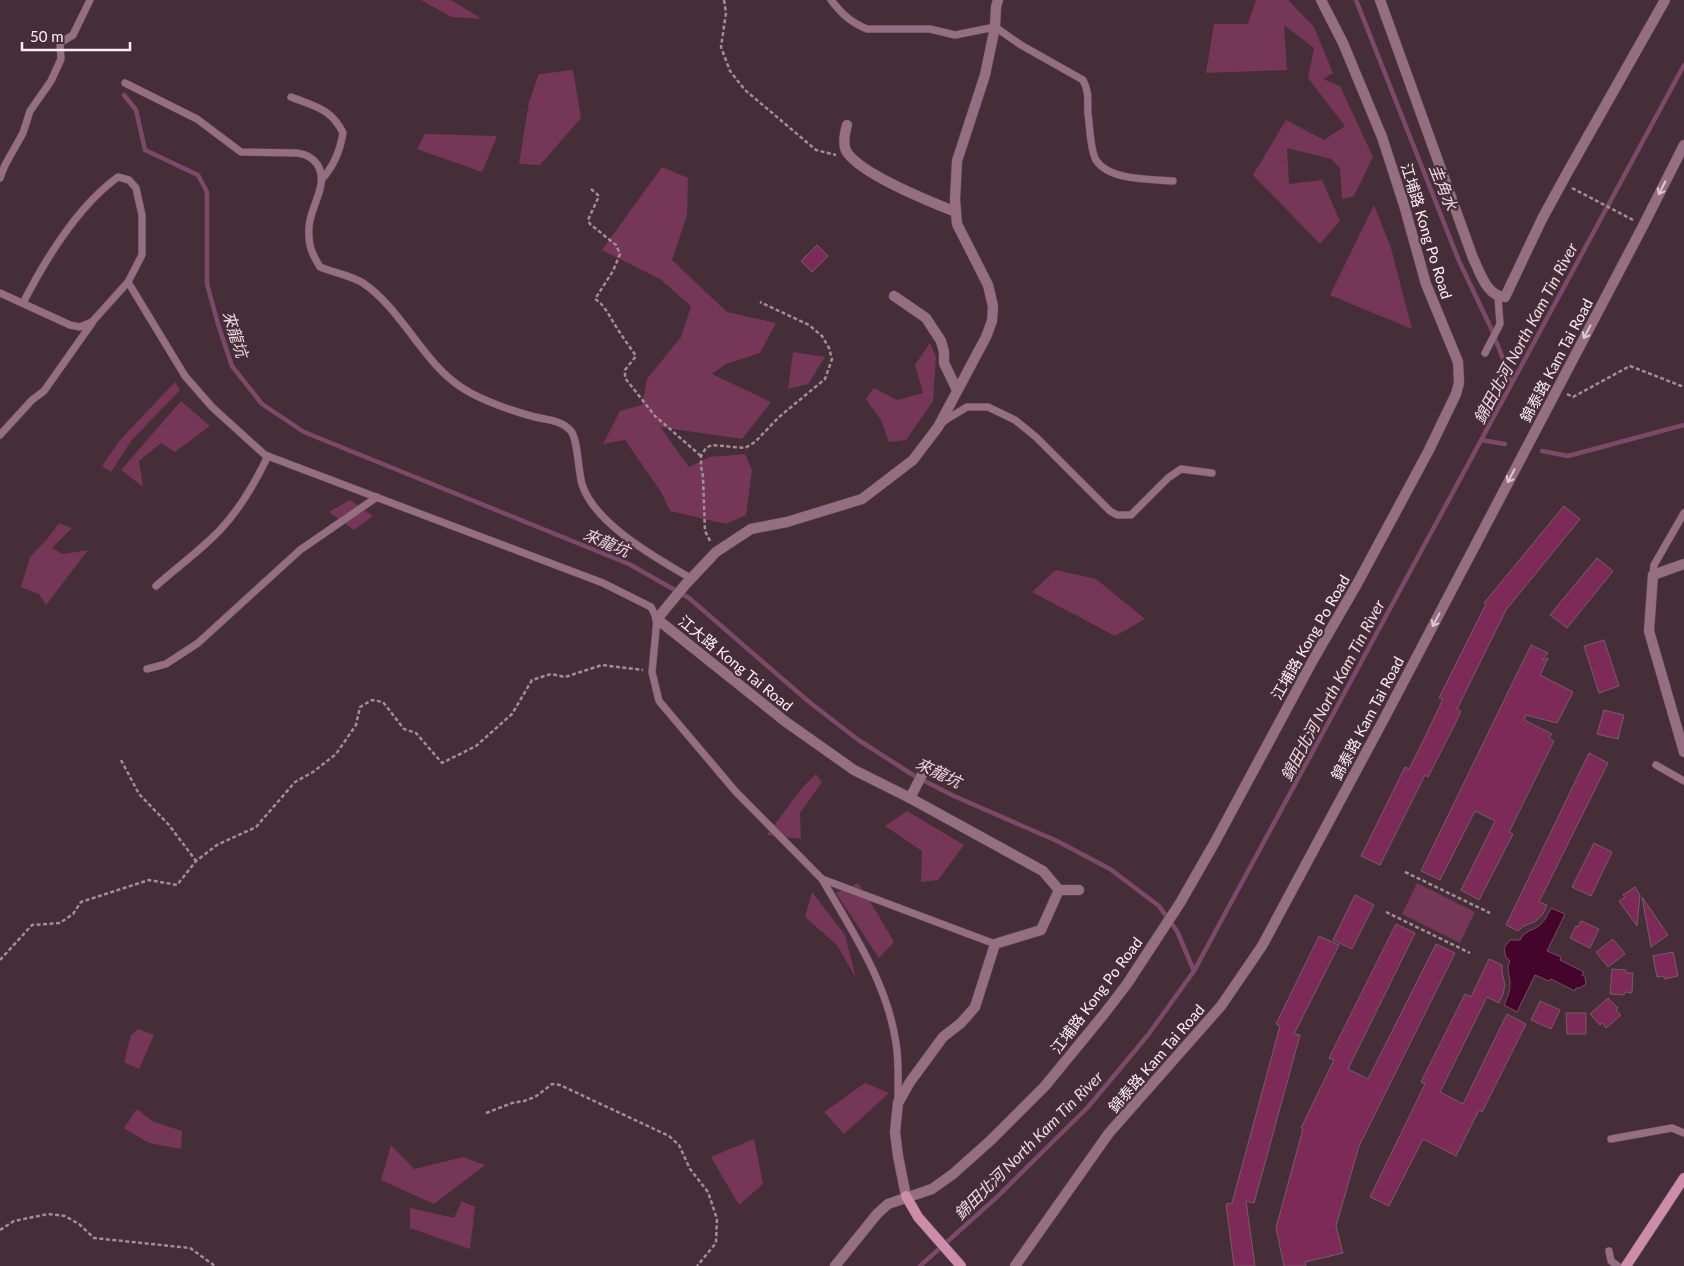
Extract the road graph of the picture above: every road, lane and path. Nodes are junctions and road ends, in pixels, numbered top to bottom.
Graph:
1 (90, 0) edge
2 (724, 0) edge
3 (831, 0) edge
4 (998, 0) edge
5 (1321, 0) edge
6 (1380, 0) edge
7 (1665, 0) edge
8 (995, 27) junction
9 (125, 83) dead end
10 (291, 98) dead end
11 (847, 125) dead end
12 (1684, 145) edge
13 (852, 159) junction
14 (0, 178) edge
15 (322, 179) junction
16 (1173, 181) dead end
17 (591, 189) dead end
18 (1576, 190) dead end
19 (956, 212) junction
20 (1635, 222) dead end
21 (128, 282) junction
22 (0, 293) edge
23 (894, 296) dead end
24 (1498, 297) junction
25 (760, 302) dead end
26 (22, 303) junction
27 (92, 322) junction
28 (1485, 353) dead end
29 (1684, 387) edge
30 (1557, 389) junction
31 (957, 390) junction
32 (938, 427) junction
33 (0, 435) edge
34 (268, 456) junction
35 (701, 456) junction
36 (1212, 474) dead end
37 (377, 497) junction
38 (1684, 513) edge
39 (716, 552) junction
40 (1684, 564) edge
41 (1653, 575) junction
42 (689, 582) junction
43 (156, 586) dead end
44 (657, 619) junction
45 (148, 669) dead end
46 (652, 672) junction
47 (1684, 752) edge
48 (121, 760) dead end
49 (1656, 765) dead end
50 (924, 771) dead end
51 (1684, 782) edge
52 (910, 798) junction
53 (196, 861) junction
54 (1405, 872) dead end
55 (822, 879) junction
56 (1059, 890) junction
57 (1079, 890) dead end
58 (1386, 912) dead end
59 (1490, 913) dead end
60 (995, 944) junction
61 (1470, 953) dead end
62 (0, 960) edge
63 (898, 1103) junction
64 (486, 1113) dead end
65 (1684, 1133) edge
66 (1611, 1139) dead end
67 (1684, 1178) edge
68 (906, 1196) junction
69 (0, 1230) edge
70 (1609, 1251) dead end
71 (215, 1266) edge
72 (697, 1266) edge
73 (835, 1266) edge
74 (961, 1266) edge
75 (1015, 1266) edge
76 (1618, 1266) edge
77 (1626, 1266) edge

1 - 14 lane
2 - 13 path
3 - 8 lane
4 - 8 street, 江大路 Kong Tai Road
5 - 68 street, 江埔路 Kong Po Road
6 - 24 street
7 - 24 street
8 - 16 lane
8 - 19 street, 江大路 Kong Tai Road
9 - 15 lane
10 - 15 lane
11 - 13 street
12 -> 30 street, 錦泰路 Kam Tai Road
13 - 19 street
15 - 42 lane
17 - 35 path
18 - 20 path
19 - 31 street, 江大路 Kong Tai Road
21 - 26 lane
21 - 27 lane
21 - 34 lane
22 - 26 lane
23 - 31 street
24 - 28 lane
25 - 35 path
26 - 27 lane
27 - 33 lane
29 - 30 path
30 -> 75 street, 錦泰路 Kam Tai Road
31 - 32 street, 江大路 Kong Tai Road
32 - 36 lane
32 - 39 street, 江大路 Kong Tai Road
34 - 37 lane
34 - 43 lane
35 - 39 path
37 - 44 lane
37 - 45 lane
38 - 41 lane
39 - 42 street, 江大路 Kong Tai Road
40 - 41 street
41 - 47 street
42 - 44 street, 江大路 Kong Tai Road
44 - 46 lane
44 - 52 street, 江大路 Kong Tai Road
46 - 53 path
46 - 55 lane
48 - 53 path
49 - 51 lane
50 - 52 street
52 - 56 street, 江大路 Kong Tai Road
53 - 62 path
54 - 59 path
55 - 60 lane
55 - 63 lane
56 - 57 street
56 - 60 street
58 - 61 path
60 - 63 street
63 - 68 street
64 - 72 path
65 - 66 lane
67 - 77 main road
68 - 73 street, 江埔路 Kong Po Road
68 - 74 main road
69 - 71 path
70 - 76 lane

